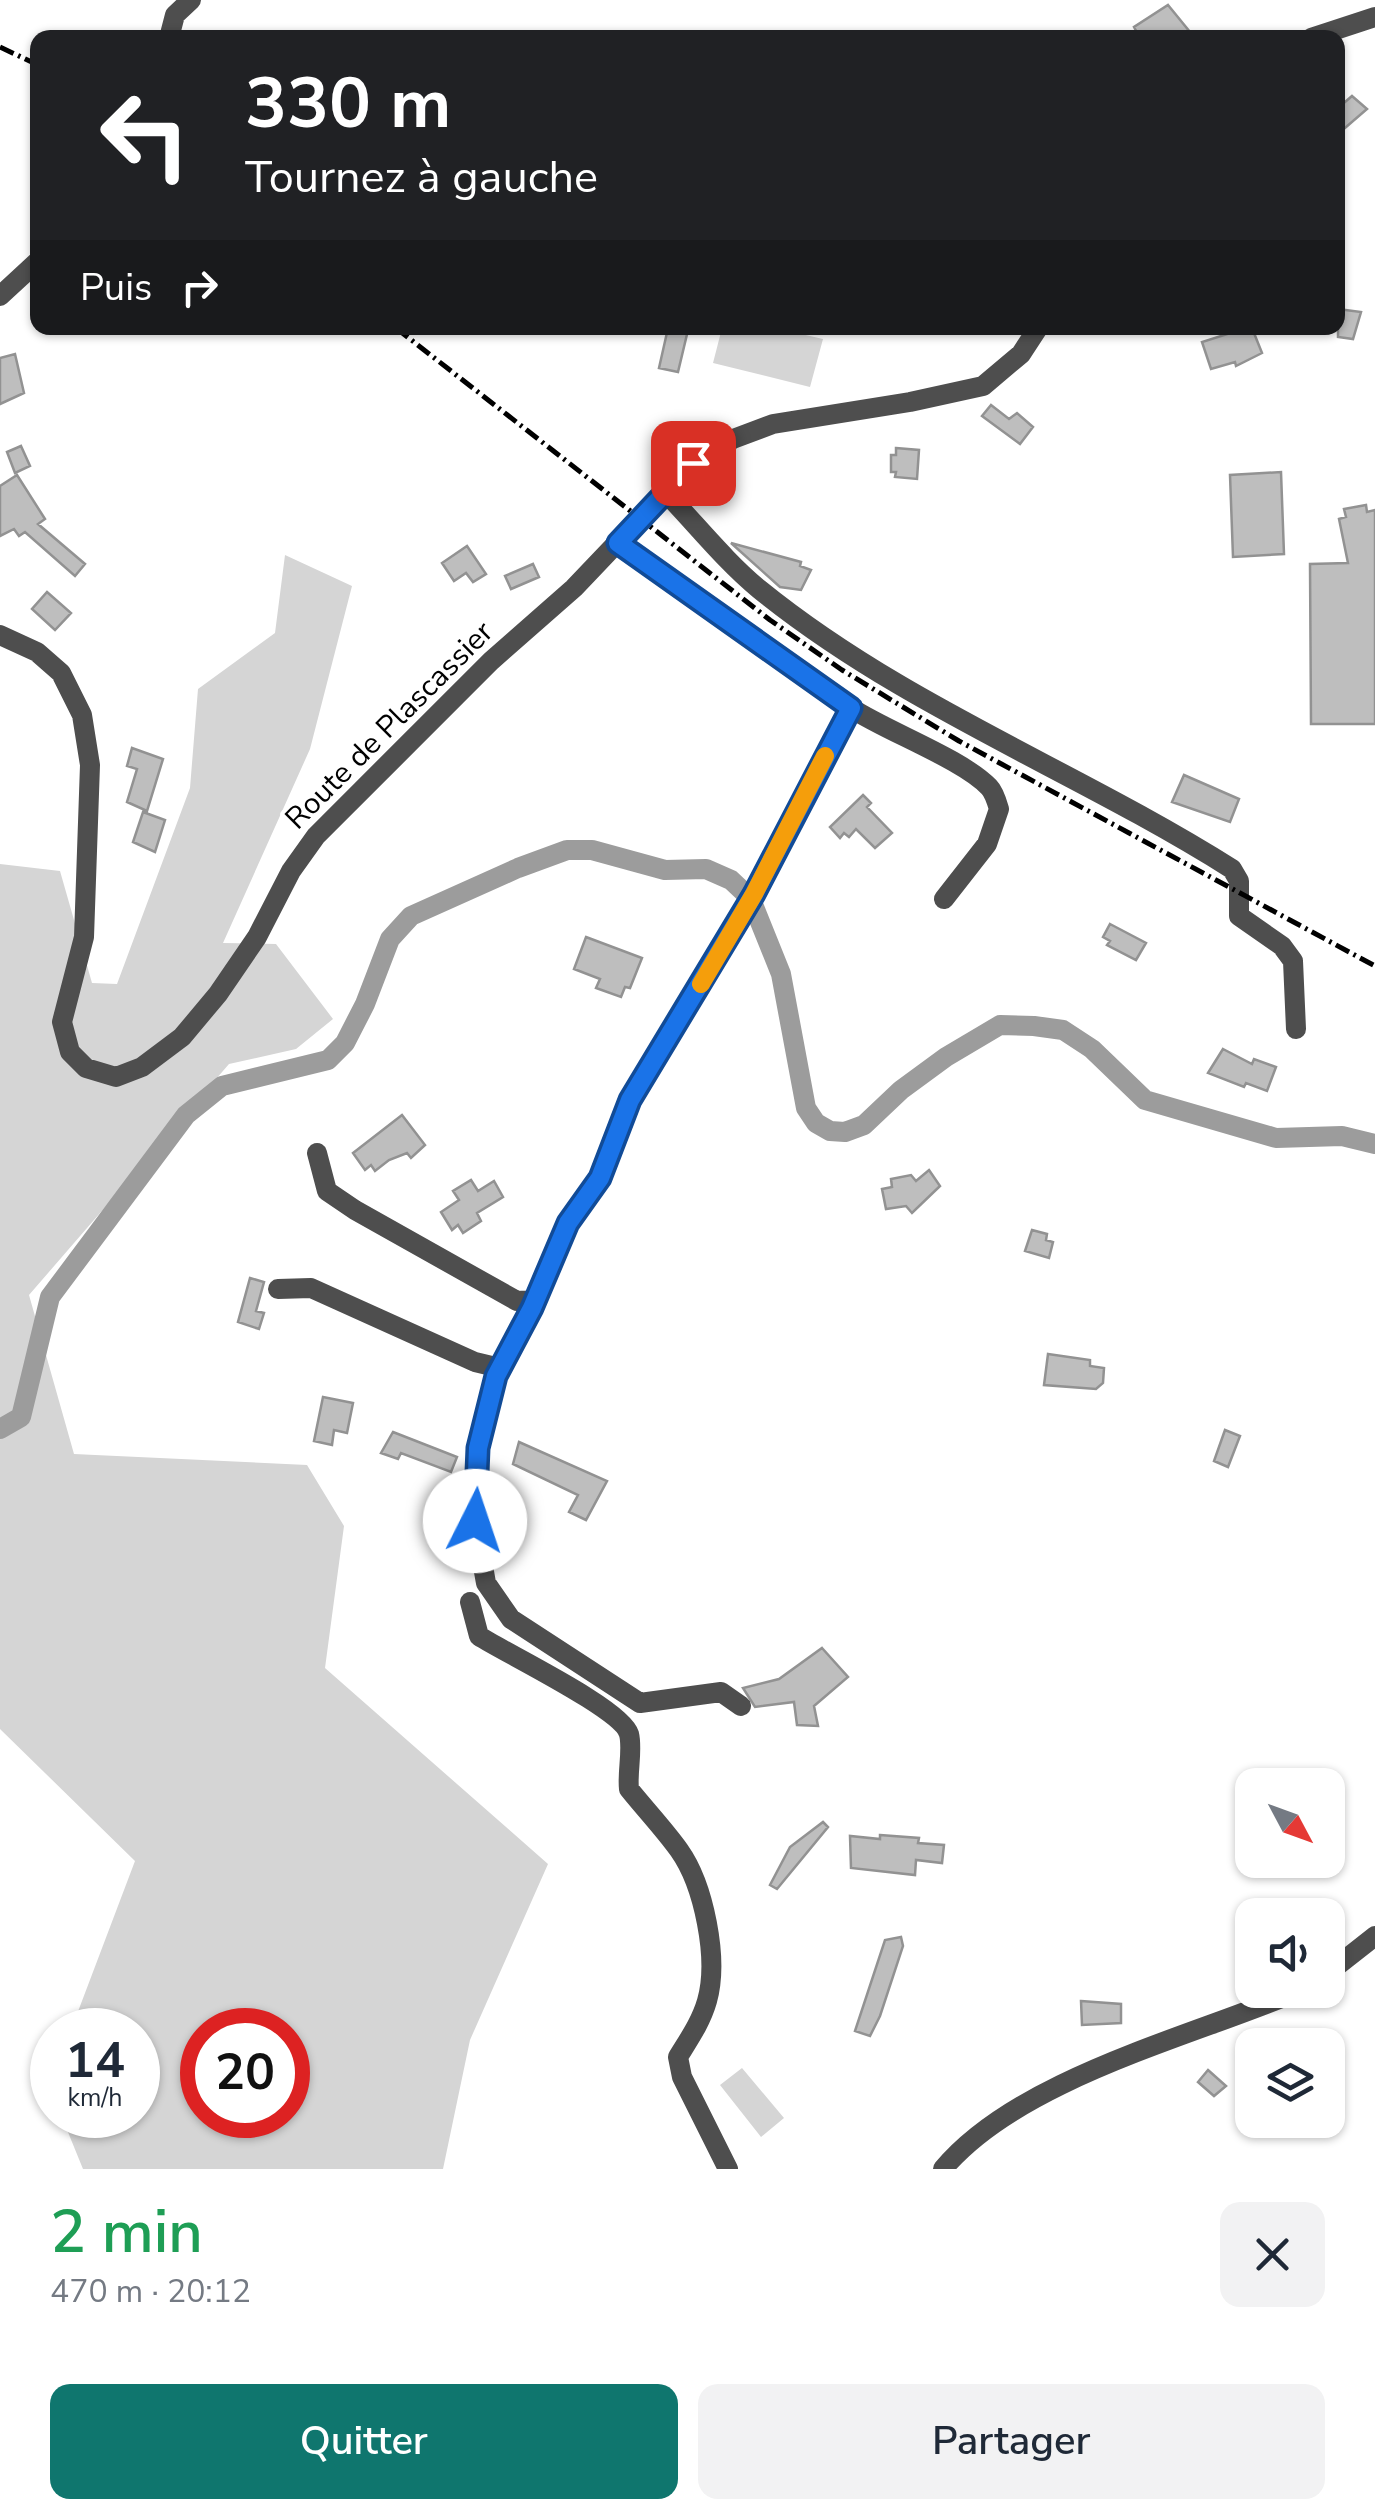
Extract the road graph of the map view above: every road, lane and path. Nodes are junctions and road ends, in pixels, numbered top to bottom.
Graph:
1 (191, 0) edge
2 (1375, 17) edge
3 (171, 30) edge
4 (1335, 30) edge
5 (30, 268) edge
6 (0, 296) edge
7 (1033, 335) edge
8 (664, 491) junction
9 (618, 543) junction
10 (0, 635) edge
11 (851, 708) junction
12 (944, 899) dead end
13 (1296, 1029) dead end
14 (317, 1153) dead end
15 (278, 1289) dead end
16 (536, 1300) junction
17 (500, 1368) junction
18 (470, 1602) dead end
19 (741, 1706) dead end
20 (1375, 1936) edge
21 (1345, 1960) edge
22 (1252, 2008) edge
23 (728, 2169) edge
24 (943, 2169) edge

1 - 3 street
2 - 4 street
5 - 6 street
7 - 8 street, Route de Plascassier
8 - 9 street, Route de Plascassier
8 - 13 street
9 - 10 street, Route de Plascassier
9 - 11 street
11 - 12 street
11 - 16 street
14 - 16 street
15 - 17 street
16 - 17 street
17 - 19 street
18 - 23 street
20 - 21 street
22 - 24 street

